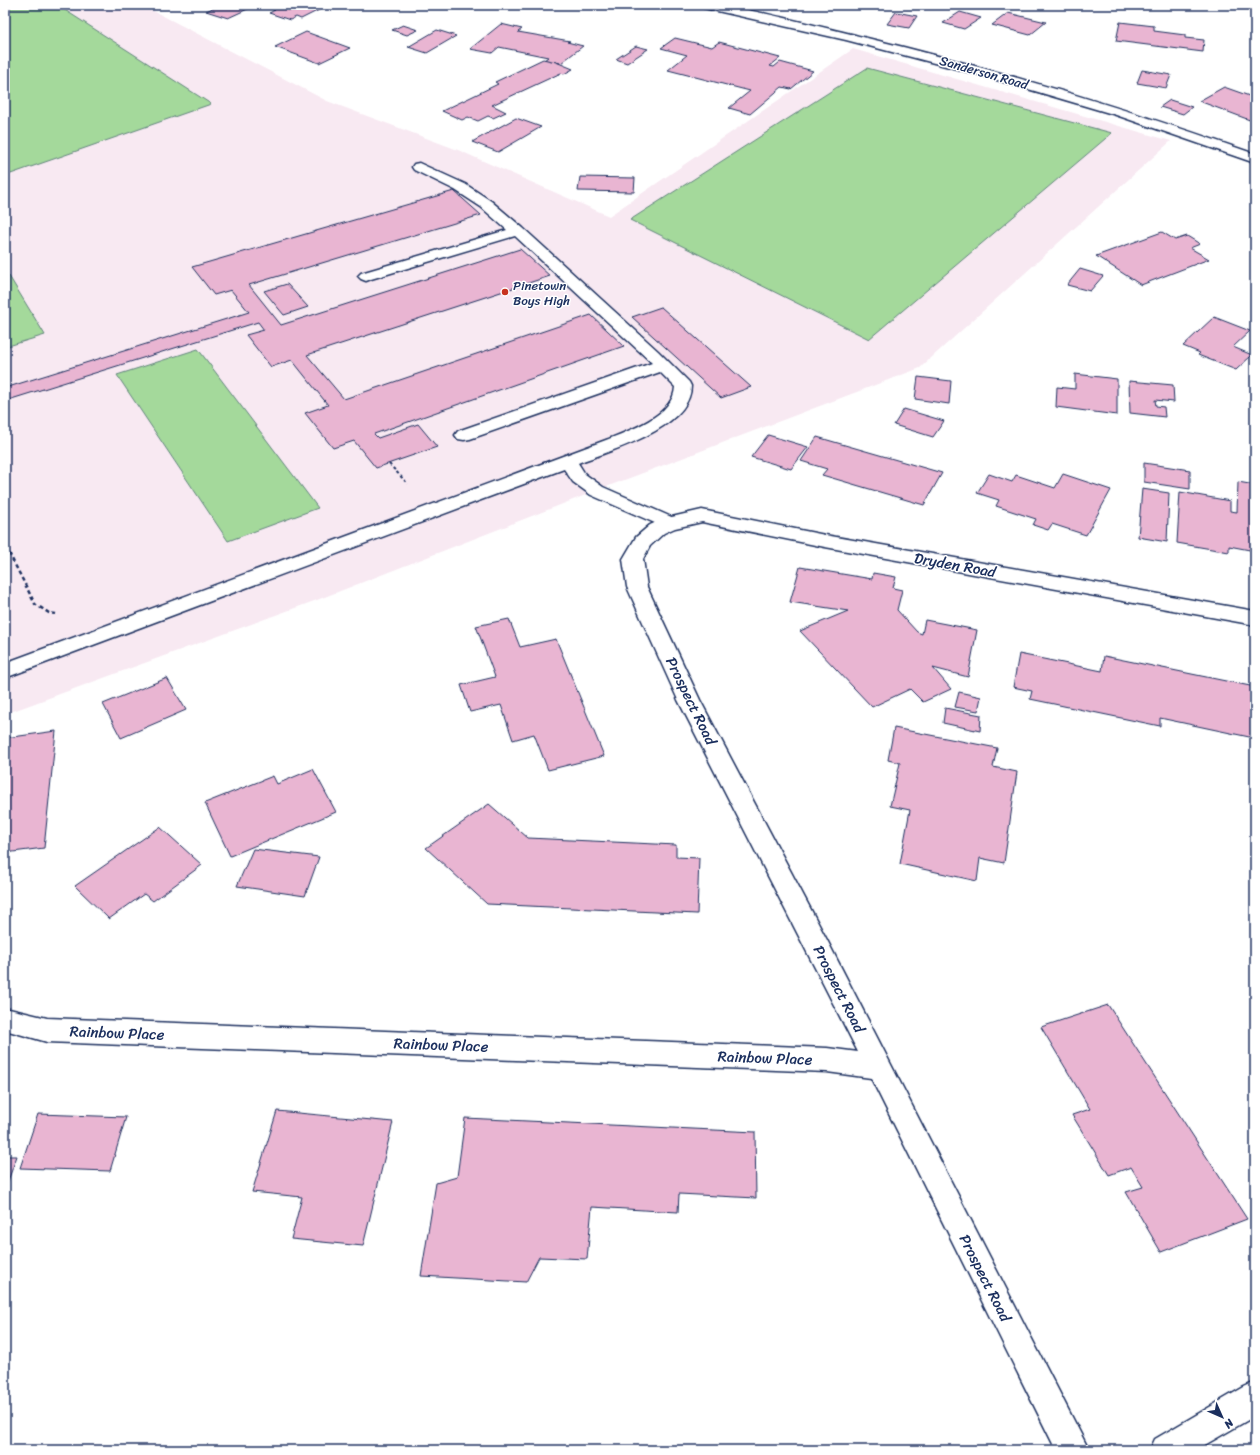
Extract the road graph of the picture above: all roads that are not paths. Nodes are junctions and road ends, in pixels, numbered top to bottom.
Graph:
1 (708, 5) edge
2 (1255, 159) edge
3 (419, 167) dead end
4 (518, 231) junction
5 (366, 276) dead end
6 (663, 365) junction
7 (464, 435) dead end
8 (568, 460) junction
9 (664, 526) junction
10 (1255, 618) edge
11 (5, 671) edge
12 (5, 1018) edge
13 (878, 1067) junction
14 (1255, 1398) edge
15 (1073, 1450) edge
16 (1166, 1450) edge

1 - 2 street, Sanderson Road
3 - 4 lane
4 - 5 lane
4 - 6 lane
6 - 7 lane
6 - 8 lane
8 - 9 lane
8 - 11 lane
9 - 10 street, Dryden Road
9 - 13 street, Prospect Road
12 - 13 street, Rainbow Place
13 - 15 street, Prospect Road
14 - 16 street

